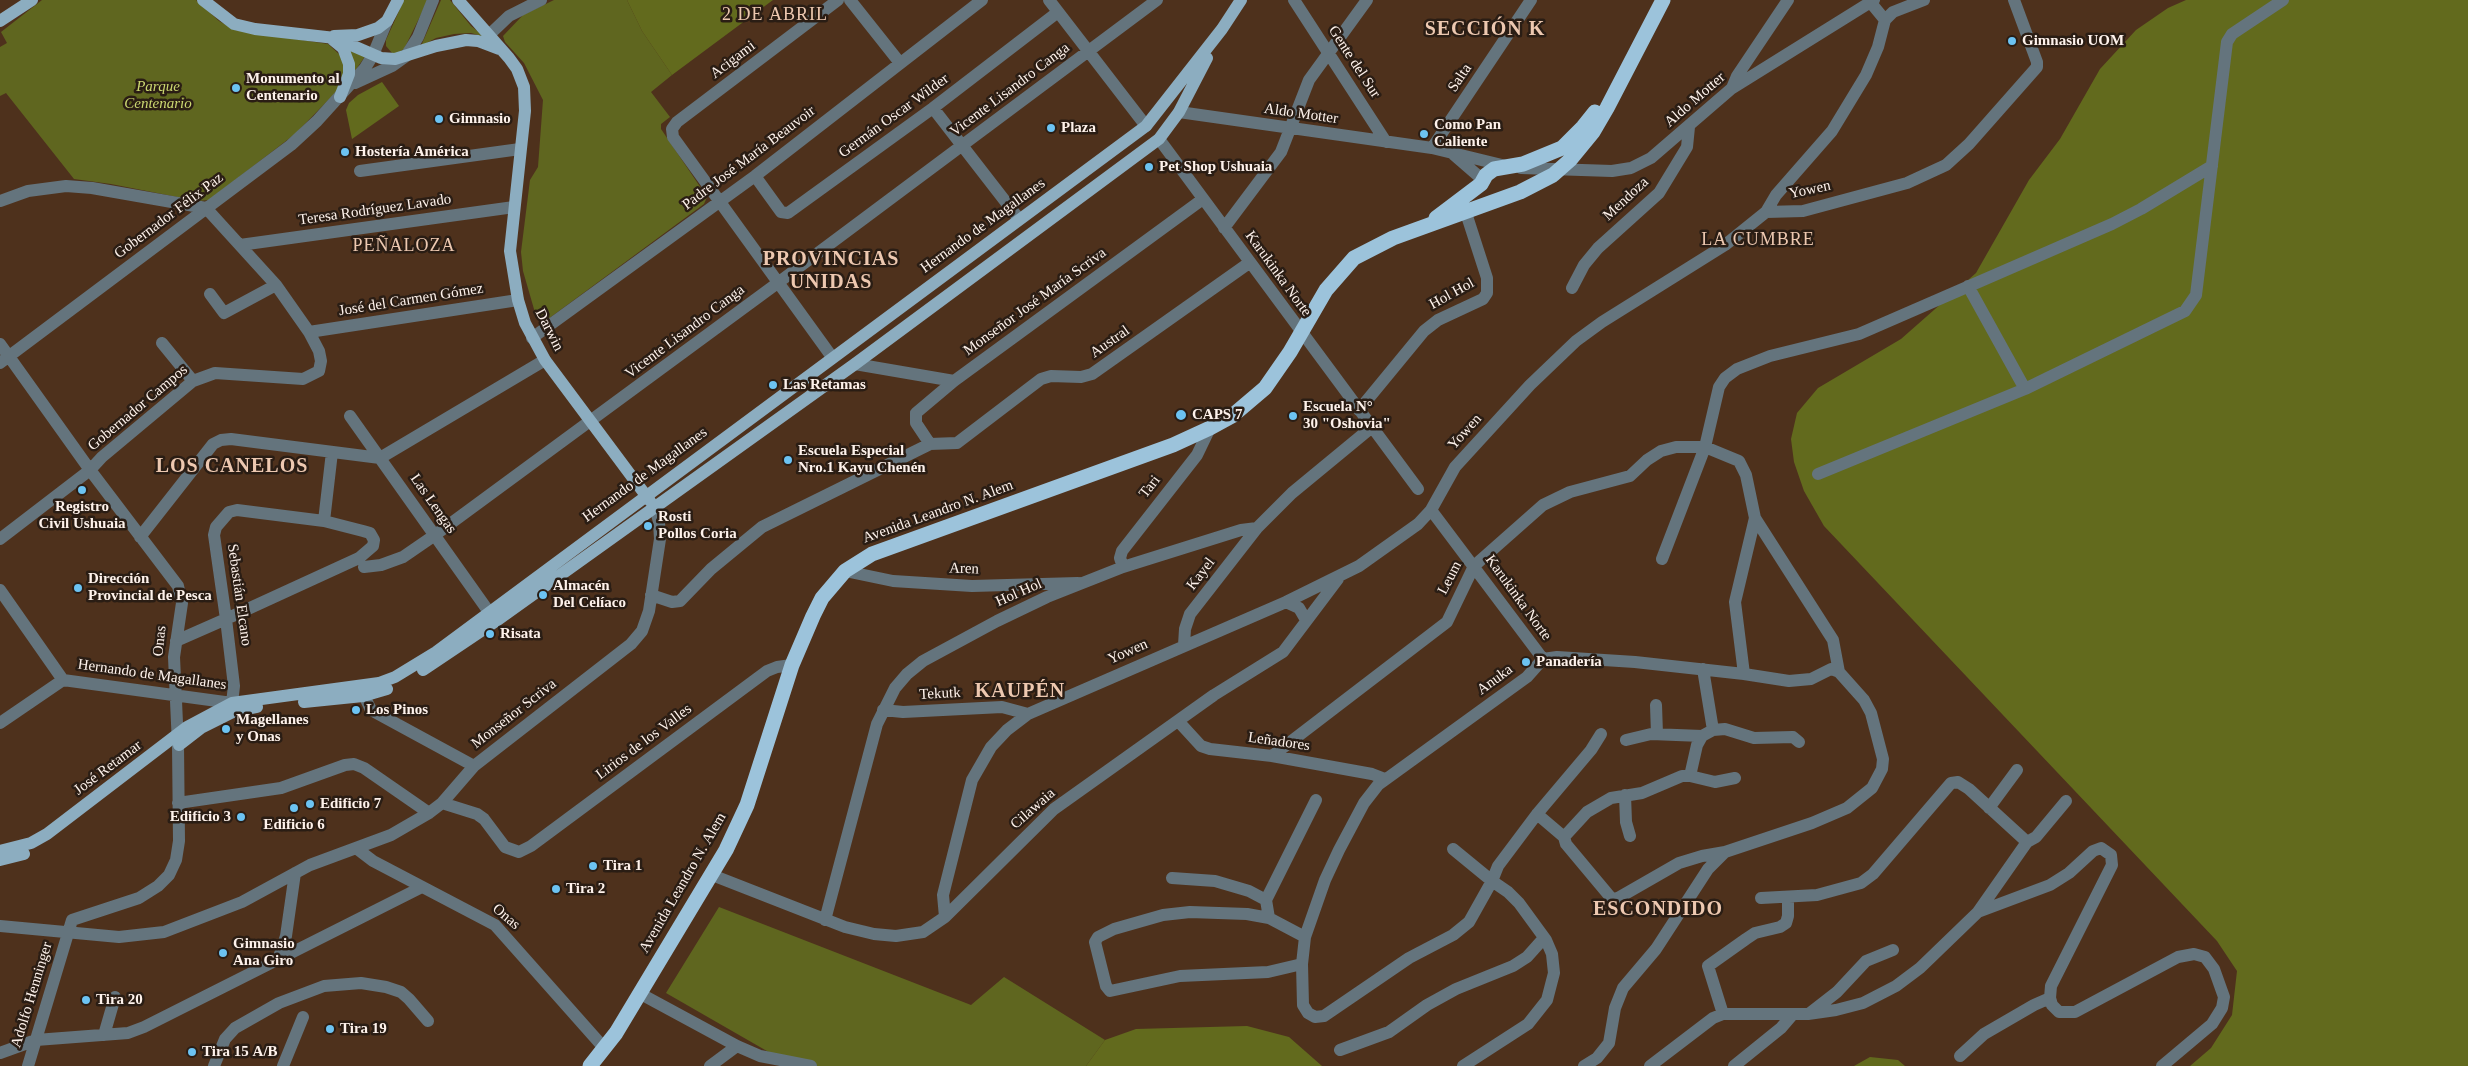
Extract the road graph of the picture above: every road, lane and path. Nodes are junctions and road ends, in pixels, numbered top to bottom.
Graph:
1 (32, 0) edge
2 (203, 0) edge
3 (387, 0) edge
4 (398, 0) edge
5 (433, 0) edge
6 (458, 0) edge
7 (541, 0) edge
8 (838, 0) edge
9 (850, 0) edge
10 (982, 0) edge
11 (1049, 0) edge
12 (1157, 0) edge
13 (1241, 0) edge
14 (1294, 0) edge
15 (1367, 0) edge
16 (1531, 0) edge
17 (1663, 0) edge
18 (1788, 0) edge
19 (1924, 0) edge
20 (2014, 0) edge
21 (2283, 0) edge
22 (1873, 1) edge
23 (1058, 12) junction
24 (389, 17) junction
25 (1885, 20) junction
26 (0, 21) edge
27 (1222, 29) junction
28 (489, 35) junction
29 (328, 36) junction
30 (504, 51) junction
31 (1089, 51) junction
32 (1328, 51) junction
33 (373, 55) junction
34 (406, 56) junction
35 (1632, 60) junction
36 (900, 63) junction
37 (350, 86) junction
38 (1731, 89) junction
39 (340, 97) junction
40 (933, 108) junction
41 (1179, 112) junction
42 (1146, 126) junction
43 (1689, 127) junction
44 (1291, 129) junction
45 (1159, 139) junction
46 (1386, 142) junction
47 (962, 146) junction
48 (1432, 148) junction
49 (520, 149) junction
50 (1449, 151) junction
51 (1514, 166) junction
52 (2212, 166) junction
53 (1560, 170) junction
54 (360, 171) dead end
55 (755, 176) junction
56 (1482, 182) junction
57 (1520, 192) junction
58 (1203, 199) junction
59 (720, 200) junction
60 (1497, 200) junction
61 (0, 201) edge
62 (514, 207) junction
63 (206, 208) junction
64 (1766, 212) junction
65 (1466, 213) junction
66 (1019, 219) junction
67 (1224, 228) junction
68 (1418, 230) junction
69 (240, 245) junction
70 (1249, 263) junction
71 (779, 282) junction
72 (276, 284) junction
73 (1968, 286) junction
74 (1572, 288) dead end
75 (210, 294) dead end
76 (518, 300) junction
77 (309, 332) junction
78 (1301, 332) junction
79 (532, 338) junction
80 (162, 343) dead end
81 (0, 344) edge
82 (832, 357) junction
83 (4, 360) edge
84 (545, 360) junction
85 (855, 364) junction
86 (193, 381) junction
87 (954, 381) junction
88 (2025, 389) junction
89 (1359, 410) junction
90 (350, 416) dead end
91 (592, 421) junction
92 (1372, 427) junction
93 (1210, 428) junction
94 (930, 444) junction
95 (1705, 447) junction
96 (332, 452) junction
97 (380, 458) junction
98 (90, 470) junction
99 (1818, 474) dead end
100 (1418, 489) dead end
101 (646, 495) junction
102 (655, 507) junction
103 (1431, 510) junction
104 (1756, 518) junction
105 (324, 522) junction
106 (1257, 528) junction
107 (435, 535) junction
108 (140, 537) junction
109 (0, 539) edge
110 (1662, 559) dead end
111 (1474, 566) junction
112 (364, 567) dead end
113 (1123, 567) junction
114 (845, 571) junction
115 (1340, 577) junction
116 (1084, 583) junction
117 (0, 590) edge
118 (651, 595) junction
119 (1286, 602) junction
120 (489, 612) junction
121 (226, 619) junction
122 (1306, 620) junction
123 (176, 641) junction
124 (1184, 645) junction
125 (1543, 659) junction
126 (792, 665) junction
127 (1703, 669) junction
128 (1839, 672) junction
129 (1744, 674) junction
130 (63, 680) junction
131 (361, 691) junction
132 (175, 693) junction
133 (232, 703) junction
134 (1656, 705) dead end
135 (883, 710) junction
136 (1028, 714) junction
137 (1179, 722) junction
138 (0, 723) edge
139 (1708, 733) junction
140 (1601, 734) dead end
141 (1657, 734) junction
142 (1626, 740) dead end
143 (178, 741) junction
144 (1799, 742) dead end
145 (1272, 756) junction
146 (474, 766) junction
147 (2017, 770) dead end
148 (1690, 776) junction
149 (1735, 778) dead end
150 (1385, 779) junction
151 (1624, 795) junction
152 (1316, 800) dead end
153 (2066, 801) dead end
154 (178, 803) junction
155 (442, 803) junction
156 (1990, 808) junction
157 (428, 813) junction
158 (1537, 814) junction
159 (1630, 836) dead end
160 (1564, 837) junction
161 (2027, 842) junction
162 (356, 848) junction
163 (1453, 849) dead end
164 (0, 851) edge
165 (1725, 852) junction
166 (0, 860) edge
167 (294, 873) junction
168 (712, 875) junction
169 (1172, 878) dead end
170 (1492, 881) junction
171 (422, 886) junction
172 (1761, 898) dead end
173 (1788, 898) junction
174 (1266, 900) junction
175 (1978, 912) junction
176 (945, 917) junction
177 (1269, 918) junction
178 (825, 920) junction
179 (0, 926) edge
180 (68, 934) junction
181 (1305, 937) junction
182 (1544, 938) junction
183 (1893, 950) dead end
184 (278, 960) junction
185 (1302, 964) junction
186 (638, 993) junction
187 (116, 997) dead end
188 (2050, 998) junction
189 (1723, 1014) junction
190 (1793, 1014) junction
191 (1808, 1014) junction
192 (303, 1017) dead end
193 (428, 1020) dead end
194 (104, 1035) junction
195 (36, 1040) junction
196 (737, 1046) junction
197 (604, 1050) junction
198 (1340, 1050) dead end
199 (0, 1053) edge
200 (1960, 1056) dead end
201 (1477, 1062) edge
202 (28, 1066) edge
203 (214, 1066) edge
204 (283, 1066) edge
205 (590, 1066) edge
206 (710, 1066) edge
207 (811, 1066) edge
208 (1463, 1066) edge
209 (1584, 1066) edge
210 (1650, 1066) edge
211 (1734, 1066) edge
212 (2162, 1066) edge

1 - 26 main road
2 - 29 main road
3 - 24 street
4 - 24 main road, Gobernador Félix Paz
5 - 34 street, Gobernador Félix Paz
6 - 28 main road, Darwin
7 - 28 street
8 - 59 street, Acigami
9 - 36 street
10 - 36 street, Padre José María Beauvoir
11 - 23 street
12 - 31 street, Vicente Lisandro Canga
13 - 27 main road, Hernando de Magallanes
14 - 32 street, Gente del Sur
15 - 32 street
16 - 48 street, Salta
17 - 35 highway, Avenida Leandro N. Alem
18 - 38 street
19 - 25 street
20 - 64 street, Yowen
21 - 52 street
22 - 25 street
22 - 38 street, Aldo Motter
23 - 31 street
23 - 40 street, Germán Oscar Wilder
24 - 29 main road
24 - 33 street, Gobernador Félix Paz
25 - 64 street
27 - 41 main road, Hernando de Magallanes
27 - 42 main road, Hernando de Magallanes
28 - 30 main road, Darwin
29 - 33 main road
29 - 39 main road
30 - 34 main road
30 - 49 main road, Darwin
31 - 42 street
31 - 47 street, Vicente Lisandro Canga
32 - 44 street
32 - 46 street, Gente del Sur
33 - 34 main road
33 - 37 street, Gobernador Félix Paz
34 - 37 street, Gobernador Félix Paz
35 - 51 highway, Avenida Leandro N. Alem
35 - 53 highway, Avenida Leandro N. Alem
36 - 55 street, Padre José María Beauvoir
37 - 39 street, Gobernador Félix Paz
38 - 43 street, Aldo Motter
39 - 63 street, Gobernador Félix Paz
40 - 47 street
40 - 55 street, Germán Oscar Wilder
41 - 44 street, Aldo Motter
41 - 45 main road, Hernando de Magallanes
42 - 66 main road, Hernando de Magallanes
43 - 53 street, Aldo Motter
43 - 74 street, Mendoza
44 - 46 street, Aldo Motter
44 - 67 street
45 - 58 street, Karukinka Norte
45 - 85 main road, Hernando de Magallanes
46 - 48 street, Aldo Motter
47 - 66 street
47 - 71 street, Vicente Lisandro Canga
48 - 50 street, Aldo Motter
49 - 54 street
49 - 62 main road, Darwin
50 - 51 street, Aldo Motter
50 - 56 street
51 - 53 street, Aldo Motter
51 - 56 highway, Avenida Leandro N. Alem
51 - 57 highway
52 - 73 street
52 - 88 street
53 - 57 highway, Avenida Leandro N. Alem
55 - 59 street, Padre José María Beauvoir
56 - 60 highway
56 - 68 highway, Avenida Leandro N. Alem
57 - 60 highway, Avenida Leandro N. Alem
58 - 67 street, Karukinka Norte
58 - 87 street, Monseñor José María Scriva
59 - 71 street
59 - 79 street, Padre José María Beauvoir
60 - 65 highway, Avenida Leandro N. Alem
61 - 63 street
62 - 69 street, Teresa Rodríguez Lavado
62 - 76 main road, Darwin
63 - 69 street
63 - 83 street, Gobernador Félix Paz
64 - 103 street, Yowen
65 - 68 highway, Avenida Leandro N. Alem
65 - 89 street, Hol Hol
66 - 82 main road, Hernando de Magallanes
67 - 70 street, Karukinka Norte
68 - 78 highway, Avenida Leandro N. Alem
69 - 72 street
70 - 78 street, Karukinka Norte
70 - 94 street, Austral
71 - 82 street
71 - 91 street, Vicente Lisandro Canga
72 - 75 street
72 - 77 street
73 - 88 street
73 - 95 street
76 - 77 street, José del Carmen Gómez
76 - 79 main road, Darwin
77 - 86 street, Gobernador Campos
78 - 89 street, Karukinka Norte
78 - 93 highway, Avenida Leandro N. Alem
79 - 84 main road, Darwin
80 - 86 street
81 - 83 street, Onas
82 - 101 main road, Hernando de Magallanes
83 - 98 street, Onas
84 - 91 main road, Darwin
84 - 97 street
85 - 87 street
85 - 102 main road, Hernando de Magallanes
86 - 98 street, Gobernador Campos
87 - 94 street, Monseñor José María Scriva
88 - 99 street
89 - 92 street, Karukinka Norte
90 - 97 street, Las Lengas
91 - 101 main road, Darwin
91 - 107 street, Vicente Lisandro Canga
92 - 100 street, Karukinka Norte
92 - 106 street
93 - 113 street, Tari
93 - 114 highway, Avenida Leandro N. Alem
94 - 118 street
95 - 104 street
95 - 110 street
95 - 111 street, Leum
96 - 97 street
96 - 105 street
96 - 108 street
97 - 107 street, Las Lengas
98 - 108 street, Onas
98 - 109 street, Gobernador Campos
101 - 102 main road, Darwin
101 - 120 main road, Hernando de Magallanes
102 - 118 street, Darwin
102 - 131 main road, Hernando de Magallanes
103 - 111 street, Karukinka Norte
103 - 115 street, Yowen
104 - 128 street
104 - 129 street
105 - 121 street, Sebastián Elcano
105 - 121 street, Sebastián Elcano
106 - 113 street, Hol Hol
106 - 124 street, Kayel
107 - 112 street, Vicente Lisandro Canga
107 - 120 street, Las Lengas
108 - 123 street, Onas
111 - 125 street, Karukinka Norte
111 - 145 street, Leum
113 - 116 street, Hol Hol
114 - 116 street, Aren
114 - 126 highway, Avenida Leandro N. Alem
115 - 119 street, Yowen
115 - 122 street, Cilawaia
116 - 135 street, Hol Hol
117 - 130 street
118 - 146 street, Monseñor Scriva
119 - 122 street
119 - 124 street, Yowen
120 - 131 main road, Hernando de Magallanes
121 - 123 street
121 - 133 street, Sebastián Elcano
122 - 137 street, Cilawaia
123 - 132 street, Onas
124 - 136 street, Yowen
125 - 127 street
125 - 150 street, Anuka
126 - 155 street, Lirios de los Valles
126 - 168 highway, Avenida Leandro N. Alem
127 - 129 street
127 - 139 street
128 - 129 street
128 - 165 street
130 - 132 street, Hernando de Magallanes
130 - 138 street, Hernando de Magallanes
131 - 133 main road, Hernando de Magallanes
131 - 143 main road, Hernando de Magallanes
131 - 146 street
132 - 133 street, Hernando de Magallanes
132 - 143 street, Onas
133 - 143 main road, José Retamar
134 - 141 street
135 - 136 street, Tekutk
135 - 178 street, Hol Hol
136 - 176 street, Yowen
137 - 145 street, Leñadores
137 - 176 street, Cilawaia
139 - 141 street
139 - 144 street
139 - 148 street
140 - 158 street
141 - 142 street
143 - 154 street, Onas
143 - 164 main road, José Retamar
143 - 166 main road, José Retamar
145 - 150 street, Leñadores
146 - 155 street, Monseñor Scriva
147 - 156 street
148 - 149 street
148 - 151 street
150 - 181 street, Anuka
151 - 159 street
151 - 160 street
152 - 174 street
153 - 161 street
154 - 157 street
154 - 180 street, Onas
155 - 157 street, Monseñor Scriva
156 - 161 street
156 - 173 street
157 - 162 street, Monseñor Scriva
158 - 160 street
158 - 170 street
160 - 165 street
161 - 175 street
162 - 167 street, Monseñor Scriva
162 - 171 street, Onas
163 - 170 street
165 - 209 street
167 - 180 street, Monseñor Scriva
167 - 184 street
168 - 178 street, Cilawaia
168 - 186 highway, Avenida Leandro N. Alem
169 - 174 street
170 - 182 street
170 - 185 street, Anuka
171 - 184 street
171 - 197 street, Onas
172 - 173 street
173 - 189 street
174 - 177 street
175 - 188 street
175 - 191 street
176 - 178 street, Cilawaia
177 - 181 street
177 - 185 street
179 - 180 street, Monseñor Scriva
180 - 195 street, Adolfo Henninger
181 - 185 street, Anuka
182 - 198 street
182 - 201 street
183 - 191 street
184 - 194 street
186 - 196 street
186 - 197 highway, Avenida Leandro N. Alem
187 - 194 street
188 - 200 street
188 - 212 street
189 - 190 street
189 - 210 street
190 - 191 street
190 - 211 street
192 - 204 street
193 - 203 street
194 - 195 street
195 - 199 street
195 - 202 street, Adolfo Henninger
196 - 206 street
196 - 207 street
197 - 205 highway, Avenida Leandro N. Alem
201 - 208 street

